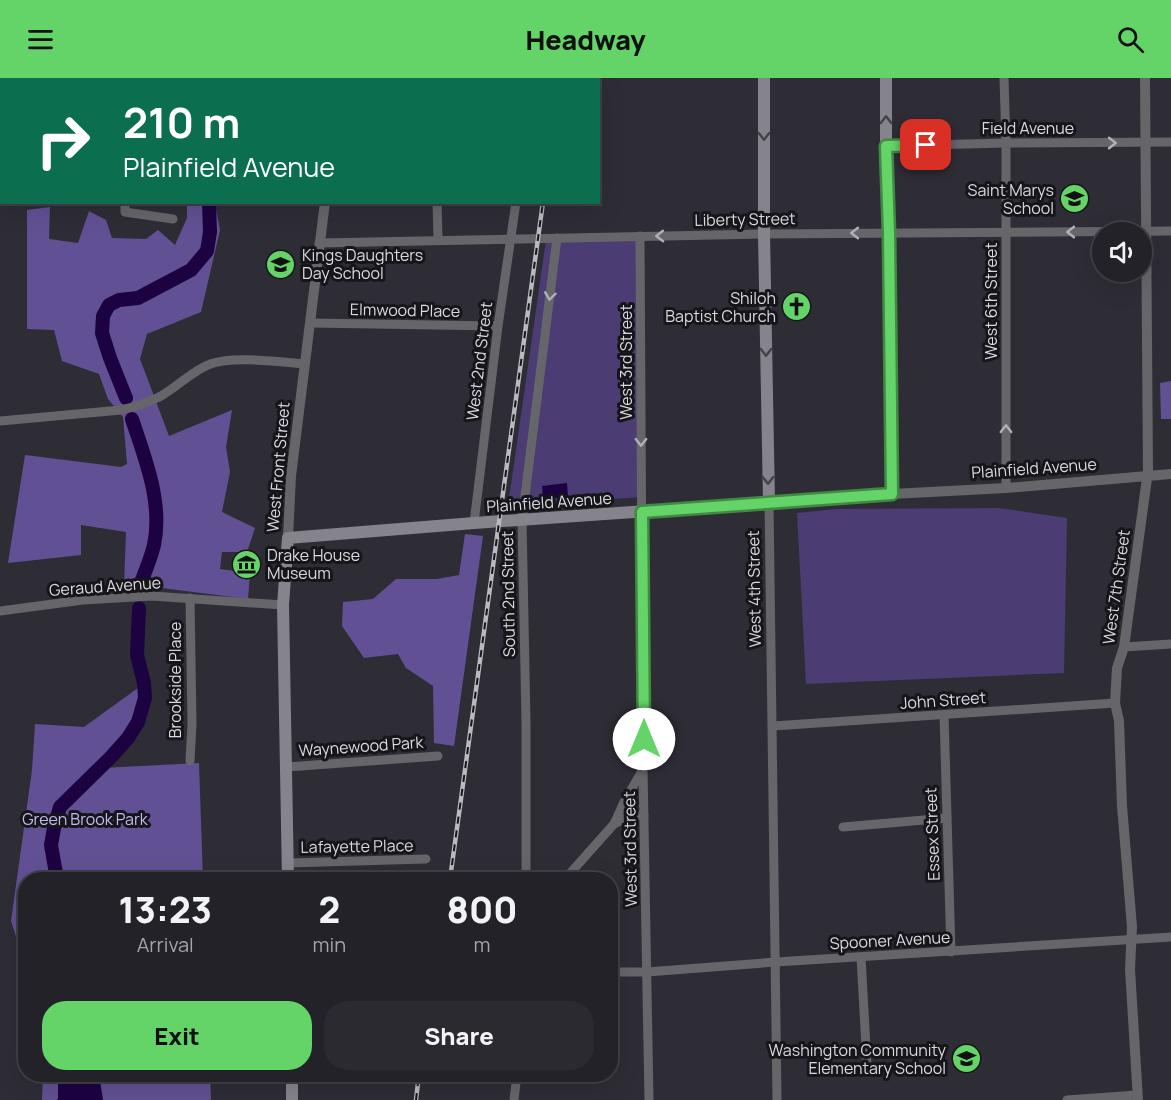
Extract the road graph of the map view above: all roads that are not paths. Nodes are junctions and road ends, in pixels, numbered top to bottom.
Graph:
1 (764, 78) edge
2 (886, 78) edge
3 (1004, 78) edge
4 (1145, 78) edge
5 (1006, 142) junction
6 (1145, 142) junction
7 (1171, 142) edge
8 (886, 146) junction
9 (125, 204) edge
10 (325, 204) edge
11 (437, 204) edge
12 (516, 204) edge
13 (173, 219) dead end
14 (1146, 222) edge
15 (1171, 231) edge
16 (1006, 232) junction
17 (1092, 232) edge
18 (1152, 232) edge
19 (889, 233) junction
20 (764, 234) junction
21 (640, 236) junction
22 (557, 238) junction
23 (438, 239) junction
24 (511, 239) junction
25 (319, 243) junction
26 (1146, 282) edge
27 (311, 323) junction
28 (498, 326) junction
29 (305, 364) junction
30 (0, 421) edge
31 (1171, 474) edge
32 (1147, 476) junction
33 (1006, 488) junction
34 (892, 494) junction
35 (769, 502) junction
36 (642, 512) junction
37 (522, 520) junction
38 (474, 523) junction
39 (288, 538) junction
40 (190, 598) junction
41 (283, 605) junction
42 (0, 611) edge
43 (1171, 644) edge
44 (1124, 647) junction
45 (1115, 703) junction
46 (944, 715) junction
47 (773, 726) junction
48 (438, 756) dead end
49 (190, 761) dead end
50 (286, 767) junction
51 (643, 769) junction
52 (644, 815) junction
53 (947, 818) junction
54 (614, 824) junction
55 (843, 827) dead end
56 (426, 859) dead end
57 (288, 863) junction
58 (288, 872) edge
59 (526, 872) edge
60 (571, 872) edge
61 (1171, 937) edge
62 (1131, 939) junction
63 (951, 952) junction
64 (861, 957) junction
65 (776, 962) junction
66 (618, 972) edge
67 (647, 972) junction
68 (867, 1065) dead end
69 (292, 1082) edge
70 (517, 1082) edge
71 (1137, 1097) edge
72 (292, 1100) edge
73 (514, 1100) edge
74 (649, 1100) edge
75 (777, 1100) edge
76 (1067, 1100) edge

1 -> 20 main road, West 4th Street
8 -> 2 main road
3 - 5 street, West 6th Street
4 - 6 street, West 7th Street
5 -> 6 street, Field Avenue
5 - 8 street, Field Avenue
5 - 16 street, West 6th Street
6 - 7 street, Field Avenue
6 - 14 street, West 7th Street
8 - 19 main road
9 - 13 street
10 - 25 street, West Front Street
11 - 23 street
12 - 24 street, West 2nd Street
15 - 18 street, Liberty Street
17 -> 16 street, Liberty Street
16 - 19 street, Liberty Street
33 -> 16 street, West 6th Street
19 -> 20 street, Liberty Street
19 - 34 main road
20 -> 21 street, Liberty Street
20 -> 35 main road, West 4th Street
21 - 22 street, Liberty Street
21 -> 36 street, West 3rd Street
22 - 24 street, Liberty Street
22 -> 37 street, South 2nd Street
23 - 24 street, Liberty Street
23 - 25 street, Liberty Street
24 - 28 street, West 2nd Street
25 - 27 street, West Front Street
26 - 32 street, West 7th Street
27 - 28 street, Elmwood Place
27 - 29 street, West Front Street
28 - 38 street, West 2nd Street
29 - 30 street
29 - 39 street, West Front Street
31 - 32 street, Plainfield Avenue
32 - 33 street, Plainfield Avenue
32 - 44 street, West 7th Street
33 - 34 street, Plainfield Avenue
34 - 35 main road, Plainfield Avenue
35 - 36 main road, Plainfield Avenue
35 - 47 street, West 4th Street
36 - 37 main road, Plainfield Avenue
36 - 51 street, West 3rd Street
37 - 38 main road, Plainfield Avenue
37 - 59 street, South 2nd Street
38 - 39 main road, Plainfield Avenue
39 - 41 main road, West Front Street
40 - 41 street, Geraud Avenue
40 - 42 street, Geraud Avenue
40 - 49 street, Brookside Place
41 - 50 main road, West Front Street
43 - 44 street
44 - 45 street, West 7th Street
45 - 46 street, John Street
45 - 62 street, West 7th Street
46 - 47 street, John Street
46 - 53 street, Essex Street
47 - 65 street, West 4th Street
48 - 50 street, Waynewood Park
50 - 57 main road, West Front Street
51 - 52 street, West 3rd Street
51 - 54 street
52 - 54 street
52 - 67 street, West 3rd Street
53 - 55 street
53 - 63 street, Essex Street
54 - 60 street
56 - 57 street, Lafayette Place
57 - 58 main road, West Front Street
61 - 62 street, Spooner Avenue
62 - 63 street, Spooner Avenue
62 - 71 street, West 7th Street
63 - 64 street, Spooner Avenue
64 - 65 street, Spooner Avenue
64 - 68 street
65 - 67 street, Spooner Avenue
65 - 75 street, West 4th Street
66 - 67 street, Spooner Avenue
67 - 74 street, West 3rd Street
69 - 72 main road
70 - 73 street
71 - 76 street

